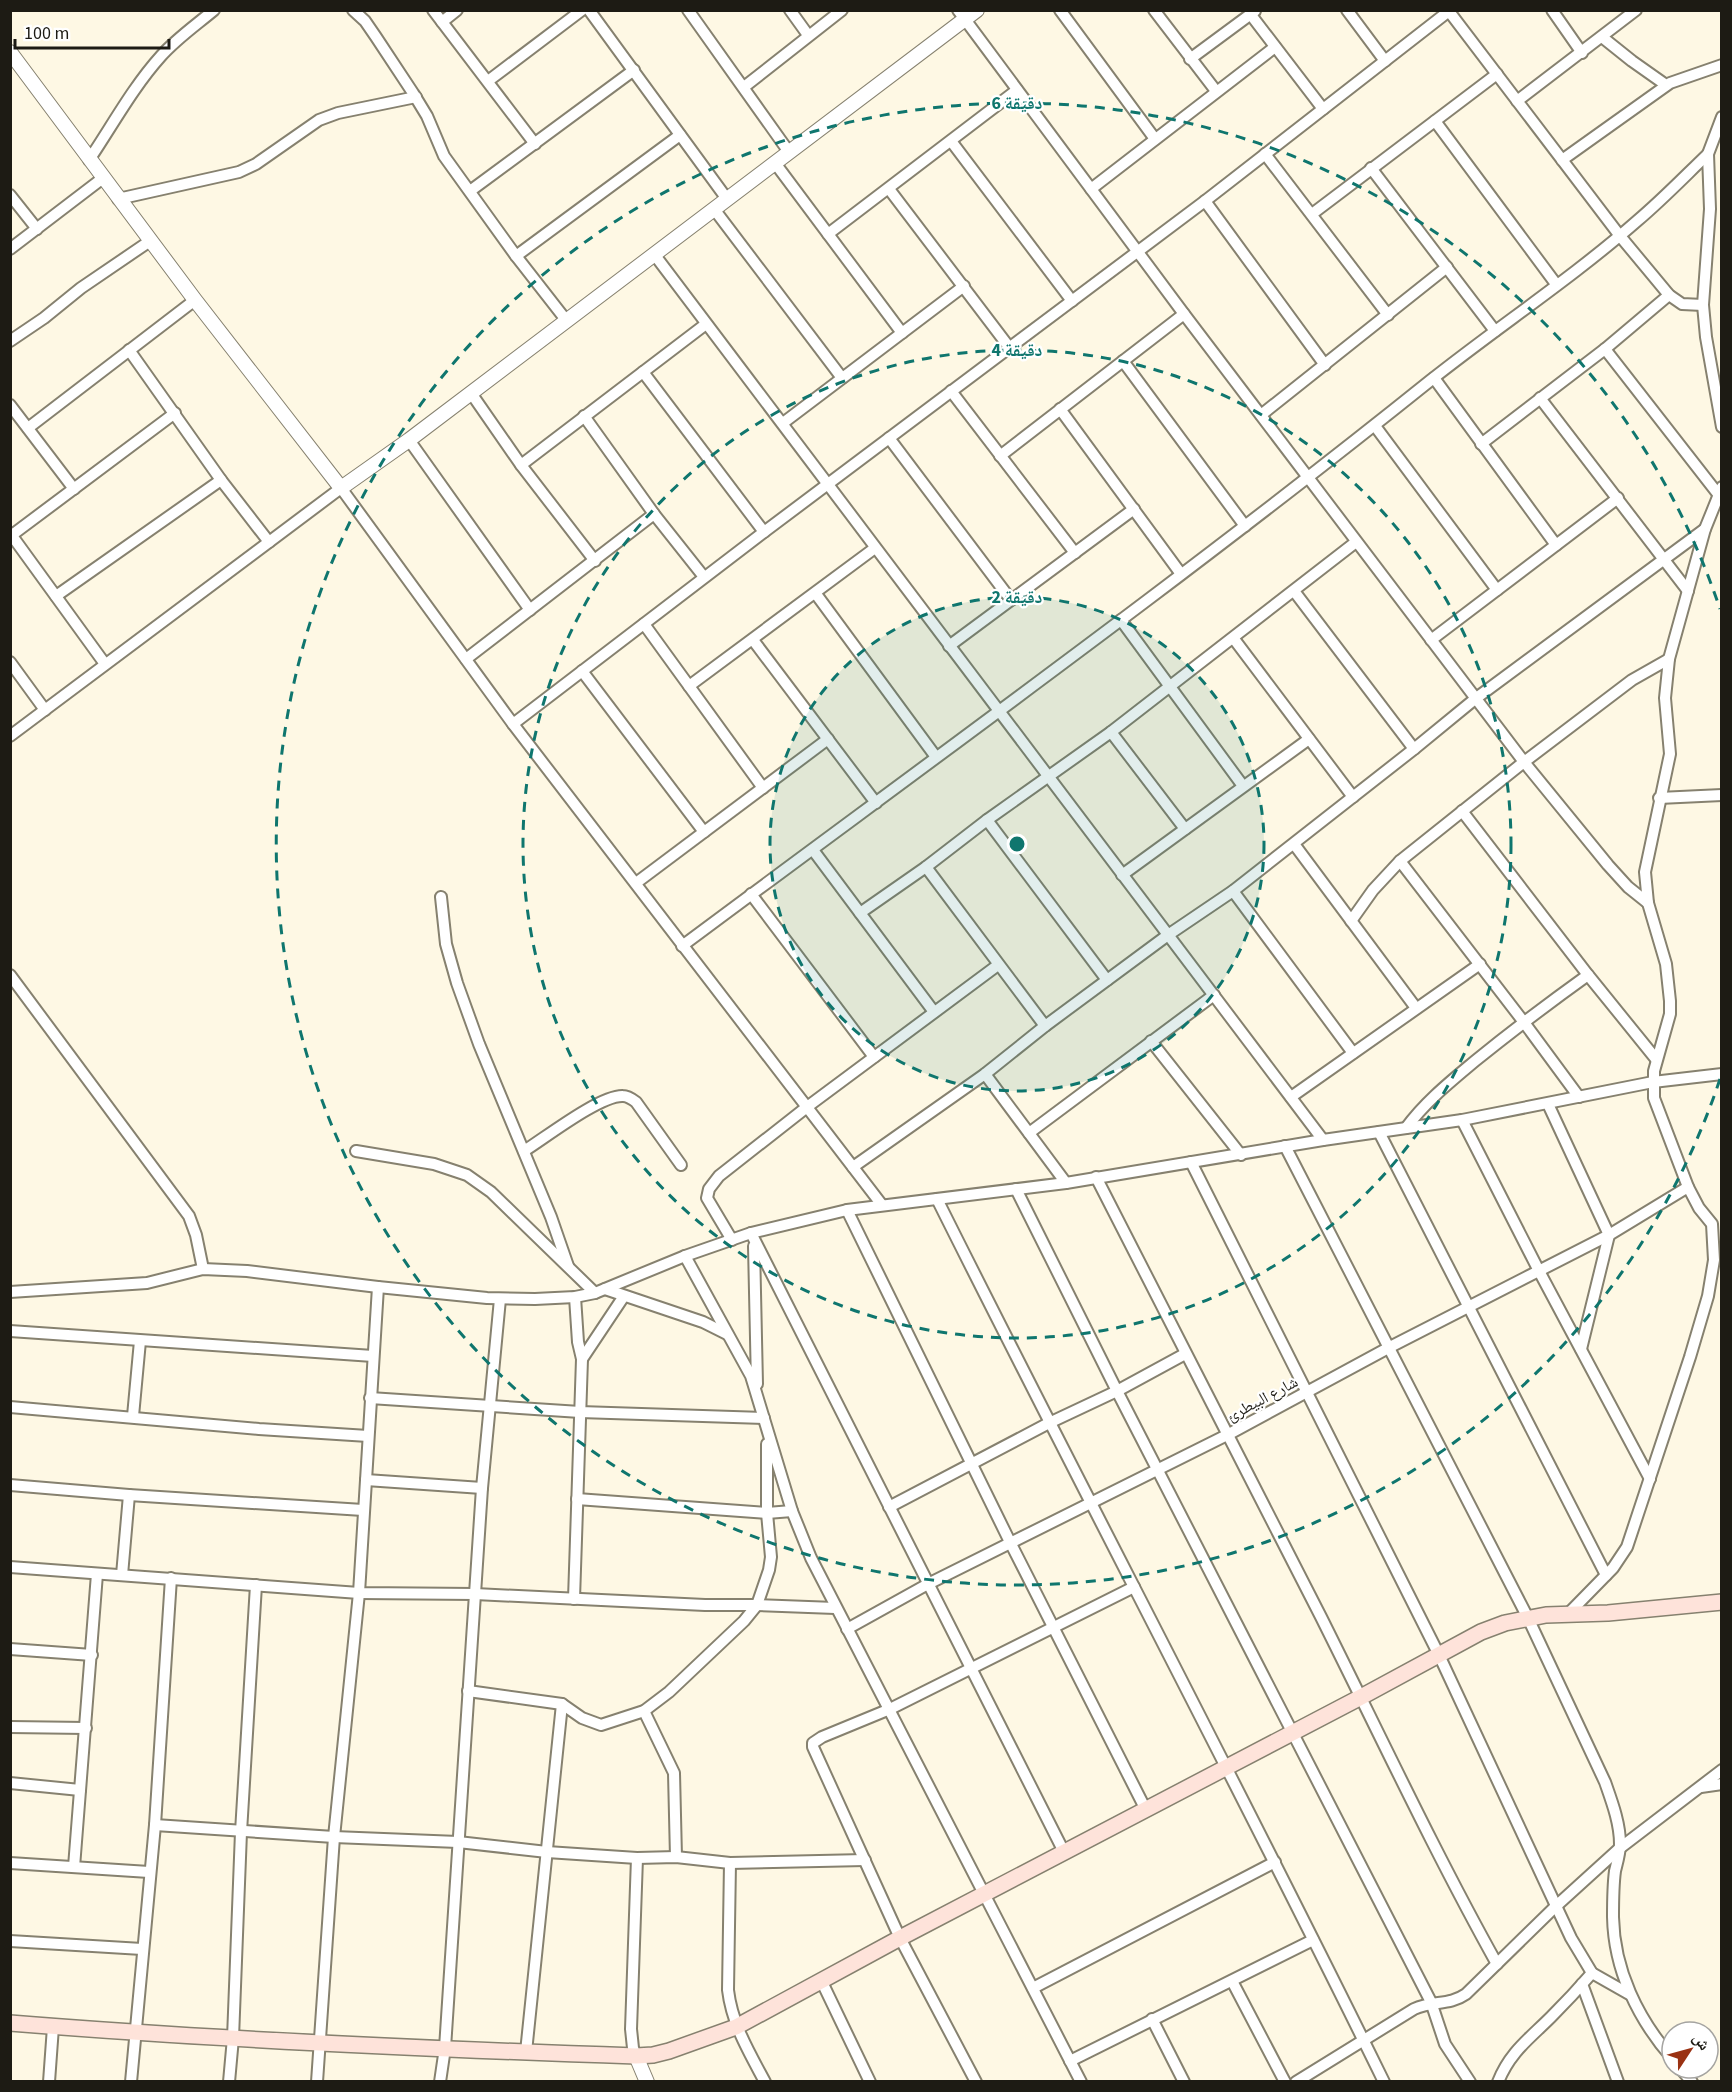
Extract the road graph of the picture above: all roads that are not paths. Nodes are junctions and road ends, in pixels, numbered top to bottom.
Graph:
1 (214, 10) edge
2 (353, 10) edge
3 (433, 10) edge
4 (457, 10) edge
5 (582, 10) edge
6 (589, 10) edge
7 (688, 10) edge
8 (790, 10) edge
9 (842, 10) edge
10 (977, 10) edge
11 (1060, 10) edge
12 (1155, 10) edge
13 (1347, 10) edge
14 (1552, 10) edge
15 (1635, 10) edge
16 (1449, 11) edge
17 (1253, 13) edge
18 (961, 15) edge
19 (442, 22) junction
20 (808, 35) junction
21 (1602, 37) junction
22 (1275, 47) junction
23 (10, 52) edge
24 (1582, 53) junction
25 (1190, 59) junction
26 (1385, 61) junction
27 (1722, 65) edge
28 (634, 70) junction
29 (1497, 74) junction
30 (488, 81) junction
31 (1666, 85) junction
32 (744, 87) junction
33 (1017, 90) junction
34 (1216, 91) junction
35 (416, 98) junction
36 (1517, 101) junction
37 (1323, 109) junction
38 (1722, 117) edge
39 (1435, 121) junction
40 (680, 135) junction
41 (1155, 139) junction
42 (951, 141) junction
43 (535, 144) junction
44 (789, 152) junction
45 (1265, 154) junction
46 (1708, 154) junction
47 (89, 160) junction
48 (1562, 160) junction
49 (775, 163) junction
50 (1371, 168) junction
51 (103, 178) junction
52 (889, 189) junction
53 (1091, 189) junction
54 (470, 191) junction
55 (10, 195) edge
56 (118, 199) junction
57 (728, 199) junction
58 (1205, 201) junction
59 (714, 209) junction
60 (1312, 214) junction
61 (37, 229) junction
62 (828, 234) junction
63 (1620, 236) junction
64 (150, 242) junction
65 (10, 249) edge
66 (1137, 251) junction
67 (654, 254) junction
68 (516, 256) junction
69 (1447, 267) junction
70 (1556, 284) junction
71 (964, 286) junction
72 (1669, 295) junction
73 (195, 300) junction
74 (1072, 301) junction
75 (1703, 305) junction
76 (1184, 314) junction
77 (1388, 315) junction
78 (566, 320) junction
79 (706, 324) junction
80 (1495, 330) junction
81 (902, 333) junction
82 (10, 341) edge
83 (1009, 348) junction
84 (1605, 349) junction
85 (129, 350) junction
86 (1123, 361) junction
87 (1325, 365) junction
88 (643, 372) junction
89 (842, 378) junction
90 (1434, 378) junction
91 (1714, 385) junction
92 (951, 392) junction
93 (471, 393) junction
94 (1722, 396) edge
95 (1540, 398) junction
96 (10, 405) edge
97 (1060, 409) junction
98 (175, 413) junction
99 (1261, 415) junction
100 (584, 416) junction
101 (783, 423) junction
102 (1374, 426) junction
103 (1722, 427) edge
104 (28, 428) junction
105 (889, 438) junction
106 (409, 440) junction
107 (1481, 444) junction
108 (1000, 456) junction
109 (521, 465) junction
110 (1308, 478) junction
111 (221, 480) junction
112 (828, 484) junction
113 (341, 488) junction
114 (74, 489) junction
115 (1720, 490) edge
116 (1618, 498) junction
117 (1134, 509) junction
118 (654, 514) junction
119 (1245, 526) junction
120 (1705, 529) junction
121 (764, 532) junction
122 (11, 534) edge
123 (269, 542) junction
124 (1356, 542) junction
125 (1556, 545) junction
126 (875, 548) junction
127 (1075, 553) junction
128 (1664, 559) junction
129 (595, 561) junction
130 (1181, 574) junction
131 (704, 577) junction
132 (1497, 590) junction
133 (1294, 591) junction
134 (1688, 591) junction
135 (816, 594) junction
136 (56, 596) junction
137 (1011, 600) junction
138 (530, 610) junction
139 (1121, 620) junction
140 (644, 624) junction
141 (1234, 639) junction
142 (753, 640) junction
143 (1431, 640) junction
144 (949, 646) junction
145 (466, 659) junction
146 (1669, 659) junction
147 (10, 662) edge
148 (105, 664) junction
149 (582, 671) junction
150 (689, 686) junction
151 (1171, 687) junction
152 (1475, 699) junction
153 (45, 710) junction
154 (998, 712) junction
155 (513, 724) junction
156 (1111, 732) junction
157 (10, 736) edge
158 (828, 739) junction
159 (1309, 739) junction
160 (1414, 749) junction
161 (936, 757) junction
162 (1524, 762) junction
163 (1048, 777) junction
164 (1243, 786) junction
165 (763, 788) junction
166 (1722, 795) edge
167 (1353, 797) junction
168 (1659, 798) junction
169 (876, 803) junction
170 (1462, 811) junction
171 (987, 820) junction
172 (1185, 829) junction
173 (704, 831) junction
174 (1294, 844) junction
175 (813, 850) junction
176 (1400, 861) junction
177 (926, 867) junction
178 (1122, 875) junction
179 (636, 884) junction
180 (1233, 891) junction
181 (751, 894) junction
182 (441, 897) dead end
183 (1648, 903) junction
184 (860, 913) junction
185 (1351, 921) junction
186 (1168, 935) junction
187 (682, 946) junction
188 (1479, 964) junction
189 (998, 965) junction
190 (10, 975) edge
191 (1588, 975) junction
192 (1107, 980) junction
193 (1214, 995) junction
194 (1416, 1008) junction
195 (934, 1012) junction
196 (1523, 1021) junction
197 (1045, 1026) junction
198 (1151, 1041) junction
199 (1353, 1053) junction
200 (874, 1057) junction
201 (1656, 1059) junction
202 (985, 1074) junction
203 (1722, 1074) edge
204 (1653, 1082) junction
205 (1291, 1097) junction
206 (1579, 1097) junction
207 (1548, 1104) junction
208 (807, 1107) junction
209 (1462, 1120) junction
210 (1406, 1128) junction
211 (1379, 1132) junction
212 (1029, 1133) junction
213 (1323, 1140) junction
214 (1285, 1146) junction
215 (356, 1151) dead end
216 (524, 1151) junction
217 (1241, 1155) junction
218 (1191, 1162) junction
219 (681, 1165) dead end
220 (853, 1167) junction
221 (1096, 1178) junction
222 (1066, 1183) junction
223 (1688, 1186) junction
224 (1016, 1189) junction
225 (937, 1199) junction
226 (882, 1205) junction
227 (847, 1210) junction
228 (1609, 1235) junction
229 (753, 1238) junction
230 (732, 1240) junction
231 (685, 1257) junction
232 (568, 1266) junction
233 (203, 1269) junction
234 (1539, 1271) junction
235 (378, 1287) junction
236 (600, 1291) junction
237 (10, 1292) edge
238 (624, 1296) junction
239 (575, 1297) junction
240 (500, 1299) junction
241 (1469, 1307) junction
242 (10, 1331) edge
243 (730, 1336) junction
244 (140, 1341) junction
245 (1390, 1347) junction
246 (1581, 1349) junction
247 (1185, 1354) junction
248 (373, 1356) junction
249 (582, 1359) junction
250 (1117, 1391) junction
251 (1305, 1393) junction
252 (758, 1394) junction
253 (370, 1398) junction
254 (489, 1405) junction
255 (10, 1407) edge
256 (580, 1412) junction
257 (133, 1416) junction
258 (764, 1418) junction
259 (1049, 1423) junction
260 (767, 1431) junction
261 (1229, 1434) junction
262 (368, 1436) junction
263 (972, 1465) junction
264 (1159, 1469) junction
265 (1650, 1479) junction
266 (366, 1480) junction
267 (10, 1485) edge
268 (482, 1488) junction
269 (129, 1495) junction
270 (577, 1499) junction
271 (1090, 1502) junction
272 (889, 1507) junction
273 (363, 1510) junction
274 (792, 1511) junction
275 (767, 1513) junction
276 (1010, 1542) junction
277 (10, 1567) edge
278 (97, 1574) junction
279 (122, 1575) junction
280 (1606, 1575) junction
281 (171, 1578) junction
282 (928, 1584) junction
283 (256, 1586) junction
284 (1134, 1587) junction
285 (359, 1593) junction
286 (475, 1594) junction
287 (574, 1599) junction
288 (1722, 1602) edge
289 (758, 1605) junction
290 (835, 1608) junction
291 (1568, 1614) junction
292 (1528, 1618) junction
293 (1054, 1627) junction
294 (847, 1629) junction
295 (10, 1649) edge
296 (92, 1655) junction
297 (1438, 1655) junction
298 (972, 1668) junction
299 (468, 1691) junction
300 (1361, 1697) junction
301 (562, 1704) junction
302 (890, 1709) junction
303 (644, 1711) junction
304 (10, 1727) edge
305 (86, 1728) junction
306 (1293, 1733) junction
307 (1225, 1768) junction
308 (1722, 1770) edge
309 (10, 1783) edge
310 (1722, 1784) edge
311 (1701, 1787) junction
312 (80, 1790) junction
313 (1146, 1810) junction
314 (155, 1825) junction
315 (241, 1832) junction
316 (334, 1838) junction
317 (458, 1842) junction
318 (1620, 1848) junction
319 (547, 1852) junction
320 (1064, 1852) junction
321 (676, 1857) junction
322 (637, 1858) junction
323 (865, 1860) junction
324 (1275, 1862) junction
325 (10, 1863) edge
326 (730, 1863) junction
327 (74, 1867) junction
328 (149, 1872) junction
329 (983, 1893) junction
330 (1555, 1907) junction
331 (900, 1938) junction
332 (1313, 1940) junction
333 (10, 1941) edge
334 (142, 1950) junction
335 (1497, 1964) junction
336 (1592, 1973) junction
337 (821, 1980) junction
338 (1232, 1981) junction
339 (1582, 1984) junction
340 (1033, 1988) junction
341 (1630, 1994) junction
342 (1431, 2002) junction
343 (1152, 2019) junction
344 (10, 2023) edge
345 (53, 2027) junction
346 (736, 2027) junction
347 (136, 2031) junction
348 (233, 2038) junction
349 (1364, 2041) junction
350 (320, 2042) junction
351 (1660, 2042) edge
352 (445, 2048) junction
353 (526, 2052) junction
354 (636, 2056) junction
355 (1070, 2061) junction
356 (49, 2082) edge
357 (131, 2082) edge
358 (229, 2082) edge
359 (317, 2082) edge
360 (440, 2082) edge
361 (647, 2082) edge
362 (765, 2082) edge
363 (870, 2082) edge
364 (976, 2082) edge
365 (1081, 2082) edge
366 (1184, 2082) edge
367 (1285, 2082) edge
368 (1296, 2082) edge
369 (1384, 2082) edge
370 (1470, 2082) edge
371 (1498, 2082) edge
372 (1618, 2082) edge

1 - 47 street
2 - 35 street
3 - 19 street
4 - 19 street
5 - 30 street
6 - 28 street
7 - 32 street
8 - 20 street
9 - 20 street
10 - 18 street
11 - 41 street
12 - 25 street
13 - 26 street
14 - 24 street
15 - 21 street
16 - 26 street
16 - 29 street
17 - 22 street
17 - 25 street
18 - 33 street
18 - 44 street
19 - 30 street
20 - 32 street
21 - 24 street
21 - 31 street
22 - 34 street
22 - 37 street
23 - 47 street
24 - 36 street
25 - 34 street
26 - 37 street
27 - 31 street
28 - 40 street
28 - 43 street
29 - 36 street
29 - 39 street
30 - 43 street
31 - 48 street
32 - 44 street
33 - 42 street
33 - 53 street
34 - 41 street
35 - 54 street
35 - 56 street
36 - 48 street
37 - 45 street
38 - 46 street
39 - 50 street
39 - 70 street
40 - 57 street
40 - 68 street
41 - 53 street
42 - 52 street
42 - 74 street
43 - 54 street
44 - 49 street
45 - 58 street
45 - 60 street
46 - 63 street
46 - 75 street
47 - 51 street
48 - 63 street
49 - 57 street
49 - 62 street
50 - 60 street
50 - 69 street
51 - 56 street
51 - 61 street
52 - 62 street
52 - 71 street
53 - 66 street
54 - 68 street
55 - 61 street
56 - 64 street
57 - 59 street
58 - 66 street
58 - 87 street
59 - 67 street
59 - 89 street
60 - 77 street
61 - 65 street
62 - 81 street
63 - 70 street
63 - 72 street
64 - 73 street
64 - 82 street
66 - 74 street
66 - 76 street
67 - 78 street
67 - 79 street
68 - 78 street
69 - 77 street
69 - 80 street
70 - 80 street
71 - 81 street
71 - 83 street
72 - 75 street
72 - 84 street
73 - 85 street
73 - 113 street
74 - 83 street
75 - 91 street
76 - 86 street
76 - 99 street
77 - 87 street
78 - 93 street
79 - 88 street
79 - 101 street
80 - 90 street
81 - 89 street
83 - 92 street
84 - 95 street
84 - 115 street
85 - 98 street
85 - 104 street
86 - 97 street
86 - 119 street
87 - 99 street
88 - 100 street
88 - 121 street
89 - 101 street
90 - 102 street
90 - 107 street
91 - 94 street
91 - 103 street
92 - 105 street
92 - 108 street
93 - 106 street
93 - 109 street
95 - 107 street
95 - 116 street
96 - 104 street
97 - 108 street
97 - 117 street
98 - 111 street
98 - 114 street
99 - 110 street
100 - 109 street
100 - 118 street
101 - 112 street
102 - 110 street
102 - 132 street
104 - 114 street
105 - 112 street
105 - 137 street
106 - 113 street
106 - 138 street
107 - 125 street
108 - 127 street
109 - 129 street
110 - 119 street
110 - 124 street
111 - 123 street
111 - 136 street
112 - 121 street
112 - 126 street
113 - 123 street
113 - 145 street
114 - 122 street
115 - 120 street
116 - 125 street
116 - 128 street
117 - 127 street
117 - 130 street
118 - 129 street
118 - 131 street
119 - 130 street
120 - 128 street
120 - 134 street
121 - 131 street
122 - 136 street
123 - 148 street
124 - 133 street
124 - 143 street
125 - 132 street
126 - 135 street
126 - 144 street
127 - 137 street
128 - 134 street
128 - 152 street
129 - 138 street
130 - 139 street
131 - 140 street
132 - 143 street
133 - 141 street
133 - 160 street
134 - 146 street
135 - 142 street
135 - 161 street
136 - 148 street
137 - 144 street
138 - 145 street
139 - 151 street
139 - 154 street
140 - 149 street
140 - 150 street
141 - 151 street
141 - 159 street
142 - 150 street
142 - 158 street
143 - 152 street
144 - 154 street
145 - 155 street
146 - 162 street
146 - 168 street
147 - 153 street
148 - 153 street
149 - 155 street
149 - 173 street
150 - 165 street
151 - 156 street
151 - 164 street
152 - 160 street
152 - 162 street
153 - 157 street
154 - 161 street
154 - 163 street
155 - 179 street
156 - 163 street
156 - 172 street
158 - 165 street
158 - 169 street
159 - 164 street
159 - 167 street
160 - 167 street
161 - 169 street
162 - 170 street
162 - 183 street
163 - 171 street
163 - 178 street
164 - 172 street
165 - 173 street
166 - 168 street
167 - 174 street
168 - 183 street
169 - 175 street
170 - 176 street
170 - 191 street
171 - 177 street
171 - 192 street
172 - 178 street
173 - 179 street
174 - 180 street
174 - 185 street
175 - 181 street
175 - 184 street
176 - 185 street
176 - 188 street
177 - 184 street
177 - 189 street
178 - 186 street
179 - 187 street
180 - 186 street
180 - 199 street
181 - 187 street
181 - 200 street
182 - 216 street
183 - 201 street
184 - 195 street
185 - 194 street
186 - 192 street
186 - 193 street
187 - 208 street
188 - 194 street
188 - 196 street
189 - 195 street
189 - 197 street
190 - 233 street
191 - 196 street
191 - 201 street
192 - 197 street
193 - 198 street
193 - 205 street
194 - 199 street
195 - 200 street
196 - 206 street
196 - 210 street
197 - 202 street
198 - 212 street
198 - 217 street
199 - 205 street
200 - 208 street
201 - 204 street
202 - 212 street
202 - 220 street
203 - 204 street
204 - 206 street
204 - 223 street
205 - 213 street
206 - 207 street
207 - 209 street
207 - 228 street
208 - 220 street
208 - 230 street
209 - 210 street
209 - 234 street
210 - 211 street
211 - 213 street
211 - 241 street
212 - 222 street
213 - 214 street
214 - 217 street
214 - 245 street
215 - 232 street
216 - 219 street
216 - 232 street
217 - 218 street
218 - 221 street
218 - 251 street
220 - 226 street
221 - 222 street
221 - 247 street
222 - 224 street
223 - 228 street, شارع البيطرئ
223 - 265 street
224 - 225 street
224 - 250 street
225 - 226 street
225 - 259 street
226 - 227 street
227 - 229 street
227 - 263 street
228 - 234 street, شارع البيطرئ
228 - 246 street
229 - 230 street
229 - 252 street
229 - 272 street
230 - 231 street
231 - 236 street
231 - 243 street
232 - 236 street
233 - 235 street
233 - 237 street
234 - 241 street, شارع البيطرئ
234 - 246 street
235 - 240 street
235 - 248 street
236 - 238 street
236 - 239 street
238 - 243 street
238 - 249 street
239 - 240 street
239 - 249 street
240 - 254 street
241 - 245 street, شارع البيطرئ
241 - 280 street
242 - 244 street
243 - 252 street
244 - 248 street
244 - 257 street
245 - 251 street, شارع البيطرئ
245 - 292 street
246 - 265 street
247 - 250 street
247 - 261 street
248 - 253 street
249 - 256 street
250 - 259 street
250 - 264 street
251 - 261 street, شارع البيطرئ
251 - 297 street
252 - 258 street
253 - 254 street
253 - 262 street
254 - 256 street
254 - 268 street
255 - 257 street
256 - 258 street
256 - 270 street
257 - 262 street
258 - 260 street
259 - 263 street
259 - 271 street
260 - 274 street
260 - 275 street
261 - 264 street, شارع البيطرئ
261 - 300 street
262 - 266 street
263 - 272 street
263 - 276 street
264 - 271 street, شارع البيطرئ
264 - 306 street
265 - 280 street
266 - 268 street
266 - 273 street
267 - 269 street
268 - 286 street
269 - 273 street
269 - 279 street
270 - 275 street
270 - 287 street
271 - 276 street, شارع البيطرئ
271 - 284 street
272 - 282 street
273 - 285 street
274 - 275 street
274 - 290 street
275 - 289 street
276 - 282 street, شارع البيطرئ
276 - 293 street
277 - 278 street
278 - 279 street
278 - 296 street
279 - 281 street
280 - 291 street
281 - 283 street
281 - 314 street
282 - 294 street, شارع البيطرئ
282 - 298 street
283 - 285 street
283 - 315 street
284 - 293 street
284 - 307 street
285 - 286 street
285 - 316 street
286 - 287 street
286 - 299 street
287 - 289 street
288 - 291 main road
289 - 290 street
289 - 303 street
290 - 294 street
291 - 292 main road
292 - 297 main road
292 - 318 street
293 - 298 street
293 - 313 street
294 - 302 street
295 - 296 street
296 - 305 street
297 - 300 main road
297 - 330 street
298 - 302 street
298 - 320 street
299 - 301 street
299 - 317 street
300 - 306 main road
300 - 335 street
301 - 303 street
301 - 319 street
302 - 323 street
302 - 329 street
303 - 321 street
304 - 305 street
305 - 312 street
306 - 307 main road
306 - 342 street
307 - 313 main road
307 - 324 street
308 - 311 street
309 - 312 street
310 - 311 street
311 - 318 street
312 - 327 street
313 - 320 main road
314 - 315 street
314 - 328 street
315 - 316 street
315 - 348 street
316 - 317 street
316 - 350 street
317 - 319 street
317 - 352 street
318 - 330 street
318 - 341 street
319 - 322 street
319 - 353 street
320 - 329 main road
321 - 322 street
321 - 326 street
322 - 354 street
323 - 326 street
323 - 331 street
324 - 332 street
324 - 340 street
325 - 327 street
326 - 346 street
327 - 328 street
328 - 334 street
329 - 331 main road
329 - 340 street
330 - 335 street
330 - 336 street
331 - 337 main road
331 - 364 street
332 - 338 street
332 - 349 street
333 - 334 street
334 - 347 street
335 - 342 street
336 - 339 street
336 - 341 street
337 - 346 main road
337 - 363 street
338 - 343 street
338 - 367 street
339 - 371 street
339 - 372 street
340 - 355 street
341 - 351 street
342 - 349 street
342 - 370 street
343 - 355 street
343 - 366 street
344 - 345 main road
345 - 347 main road
345 - 356 street
346 - 354 main road
346 - 362 street
347 - 348 main road
347 - 357 street
348 - 350 main road
348 - 358 street
349 - 368 street
349 - 369 street
350 - 352 main road
350 - 359 street
352 - 353 main road
352 - 360 street
353 - 354 main road
354 - 361 street
355 - 365 street

